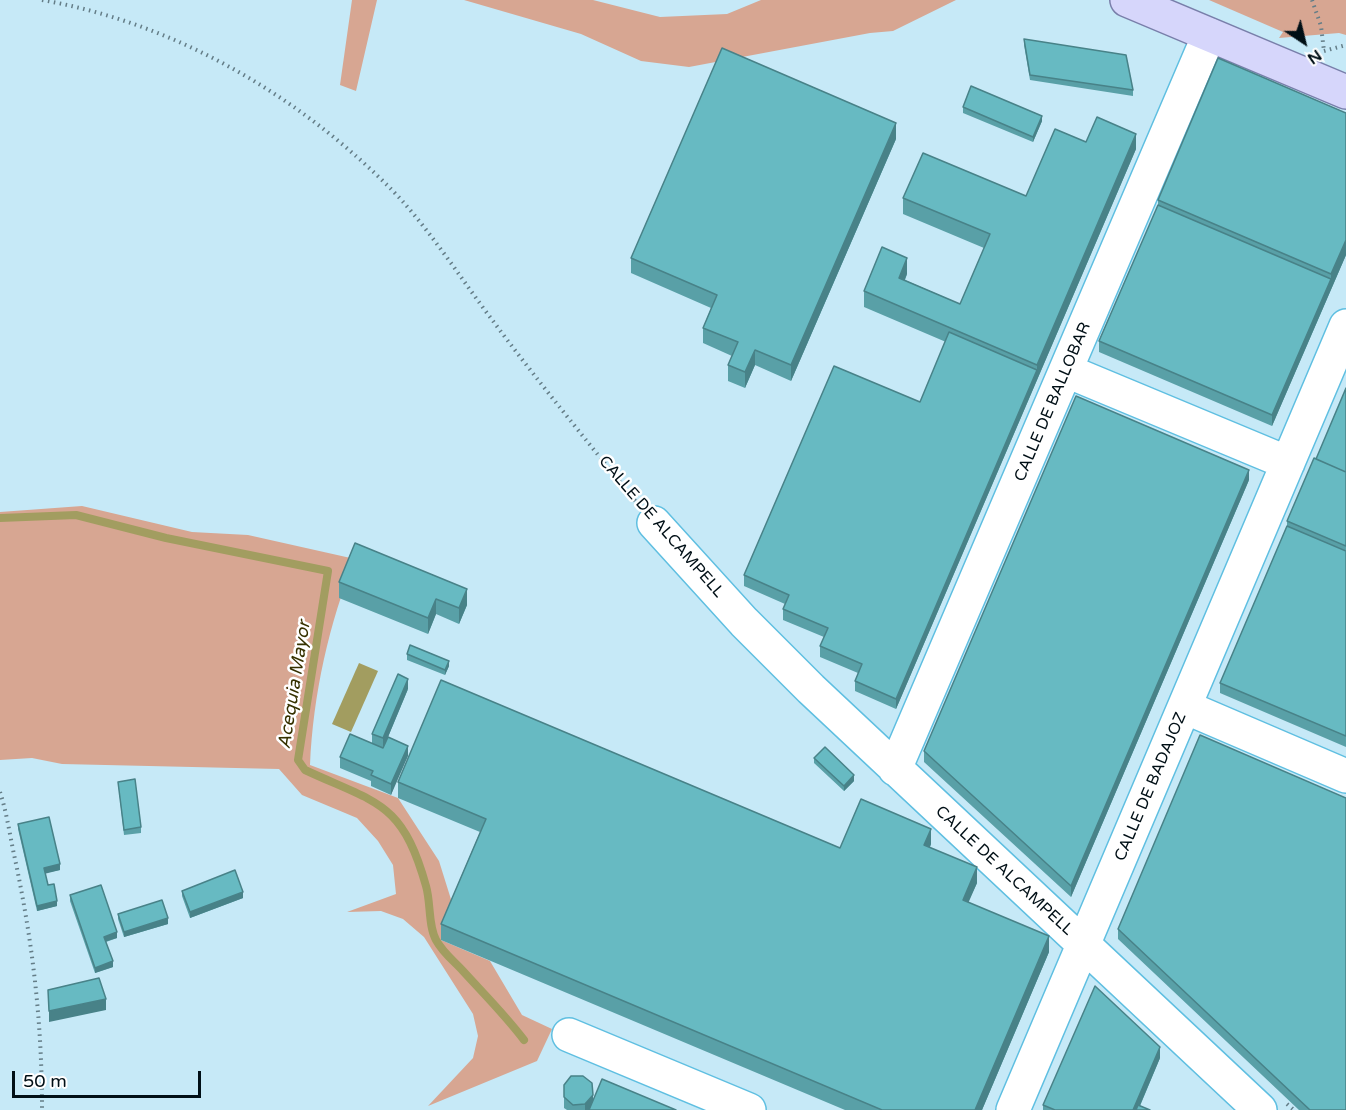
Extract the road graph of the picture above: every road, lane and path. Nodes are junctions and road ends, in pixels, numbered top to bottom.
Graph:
1 (42, 0) edge
2 (1127, 0) edge
3 (1311, 0) edge
4 (1209, 34) junction
5 (1346, 45) edge
6 (1324, 51) junction
7 (1337, 89) edge
8 (1346, 326) edge
9 (1067, 371) junction
10 (1288, 463) junction
11 (654, 524) joint
12 (1185, 707) junction
13 (895, 769) junction
14 (1346, 776) edge
15 (0, 792) edge
16 (1084, 945) junction
17 (569, 1035) dead end
18 (1272, 1106) edge
19 (42, 1110) edge
20 (749, 1110) edge
21 (1013, 1110) edge
22 (1294, 1110) edge

1 - 11 path, CALLE DE ALCAMPELL
2 - 4 main road
3 - 6 path
4 - 7 main road
4 - 9 street, CALLE DE BALLOBAR
5 - 6 path
6 - 7 path
8 - 10 street, CALLE DE BADAJOZ
9 - 10 street
9 - 13 street, CALLE DE BALLOBAR
10 - 12 street, CALLE DE BADAJOZ
11 - 13 street, CALLE DE ALCAMPELL
12 - 14 street
12 - 16 street, CALLE DE BADAJOZ
13 - 16 street, CALLE DE ALCAMPELL
15 - 19 path
16 - 18 street, CALLE DE ALCAMPELL
16 - 21 street, CALLE DE BADAJOZ
17 - 20 street
18 - 22 path

